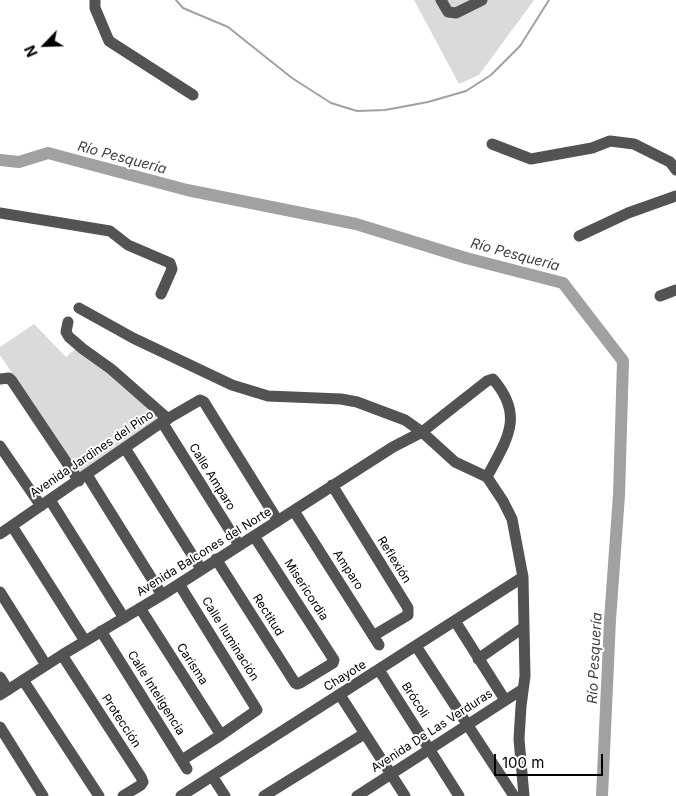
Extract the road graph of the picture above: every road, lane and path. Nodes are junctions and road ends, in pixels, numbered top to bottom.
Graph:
1 (95, 0) edge
2 (441, 0) edge
3 (482, 0) edge
4 (193, 95) dead end
5 (492, 144) dead end
6 (676, 170) edge
7 (676, 196) edge
8 (0, 213) edge
9 (579, 236) dead end
10 (676, 290) edge
11 (161, 294) dead end
12 (660, 296) dead end
13 (79, 308) dead end
14 (68, 322) dead end
15 (2, 379) edge
16 (165, 420) junction
17 (422, 432) junction
18 (0, 446) edge
19 (125, 448) junction
20 (487, 477) junction
21 (83, 478) junction
22 (332, 485) junction
23 (45, 503) junction
24 (294, 511) junction
25 (278, 521) junction
26 (4, 530) edge
27 (254, 536) junction
28 (239, 546) junction
29 (216, 559) junction
30 (201, 569) junction
31 (523, 577) junction
32 (179, 584) junction
33 (0, 592) edge
34 (162, 594) junction
35 (140, 608) junction
36 (124, 618) junction
37 (455, 621) junction
38 (524, 627) junction
39 (101, 631) junction
40 (376, 640) joint
41 (85, 641) junction
42 (416, 646) junction
43 (62, 655) junction
44 (478, 659) junction
45 (46, 665) junction
46 (379, 670) junction
47 (0, 677) edge
48 (23, 680) junction
49 (298, 684) joint
50 (524, 689) junction
51 (4, 692) edge
52 (340, 695) junction
53 (505, 700) junction
54 (468, 725) junction
55 (0, 727) edge
56 (364, 734) junction
57 (221, 735) junction
58 (430, 749) junction
59 (391, 774) junction
60 (212, 776) junction
61 (43, 796) edge
62 (98, 796) edge
63 (123, 796) edge
64 (181, 796) edge
65 (225, 796) edge
66 (264, 796) edge
67 (357, 796) edge
68 (405, 796) edge
69 (459, 796) edge
70 (514, 796) edge
71 (524, 796) edge

1 - 4 street
2 - 3 street
5 - 6 street
7 - 9 street
8 - 11 street
10 - 12 street
13 - 17 street
14 - 16 street, Calle Amparo
15 - 21 street
16 - 19 street, Avenida Jardines del Pino
16 - 25 street, Avenida Jardines del Pino
16 - 28 street, Calle Amparo
17 - 20 street
17 - 20 street, Avenida Balcones del Norte
17 - 22 street, Avenida Balcones del Norte
18 - 23 street
19 - 21 street, Avenida Jardines del Pino
19 - 30 street
20 - 31 street
21 - 23 street, Avenida Jardines del Pino
21 - 34 street
22 - 24 street, Avenida Balcones del Norte
22 - 40 street, Reflexión
23 - 26 street, Avenida Jardines del Pino
23 - 36 street
24 - 25 street, Avenida Balcones del Norte
24 - 40 street, Amparo
25 - 27 street, Avenida Balcones del Norte
26 - 41 street
27 - 28 street, Avenida Balcones del Norte
27 - 49 street, Misericordia
28 - 29 street, Avenida Balcones del Norte
29 - 30 street, Avenida Balcones del Norte
29 - 49 street, Rectitud
30 - 32 street, Avenida Balcones del Norte
31 - 37 street, Chayote
31 - 38 street
32 - 34 street, Avenida Balcones del Norte
32 - 57 street, Calle Iluminación
33 - 45 street
34 - 35 street, Avenida Balcones del Norte
35 - 36 street, Avenida Balcones del Norte
35 - 57 street, Carisma
36 - 39 street, Avenida Balcones del Norte
37 - 42 street, Chayote
37 - 44 street
38 - 44 street
38 - 50 street
39 - 41 street, Avenida Balcones del Norte
39 - 57 street, Calle Inteligencia
41 - 43 street, Avenida Balcones del Norte
42 - 46 street, Chayote
42 - 54 street
43 - 45 street, Avenida Balcones del Norte
43 - 63 street, Protección
44 - 53 street
45 - 48 street, Avenida Balcones del Norte
46 - 52 street, Chayote
46 - 58 street, Brócoli
47 - 51 street
48 - 51 street, Avenida Balcones del Norte
48 - 62 street
50 - 53 street, Avenida De Las Verduras
50 - 71 street
52 - 56 street
52 - 60 street, Chayote
53 - 54 street, Avenida De Las Verduras
54 - 58 street, Avenida De Las Verduras
54 - 70 street
55 - 61 street
56 - 59 street
56 - 66 street
58 - 59 street, Avenida De Las Verduras
58 - 69 street, Brócoli
59 - 67 street, Avenida De Las Verduras
59 - 68 street
60 - 64 street, Chayote
60 - 65 street

